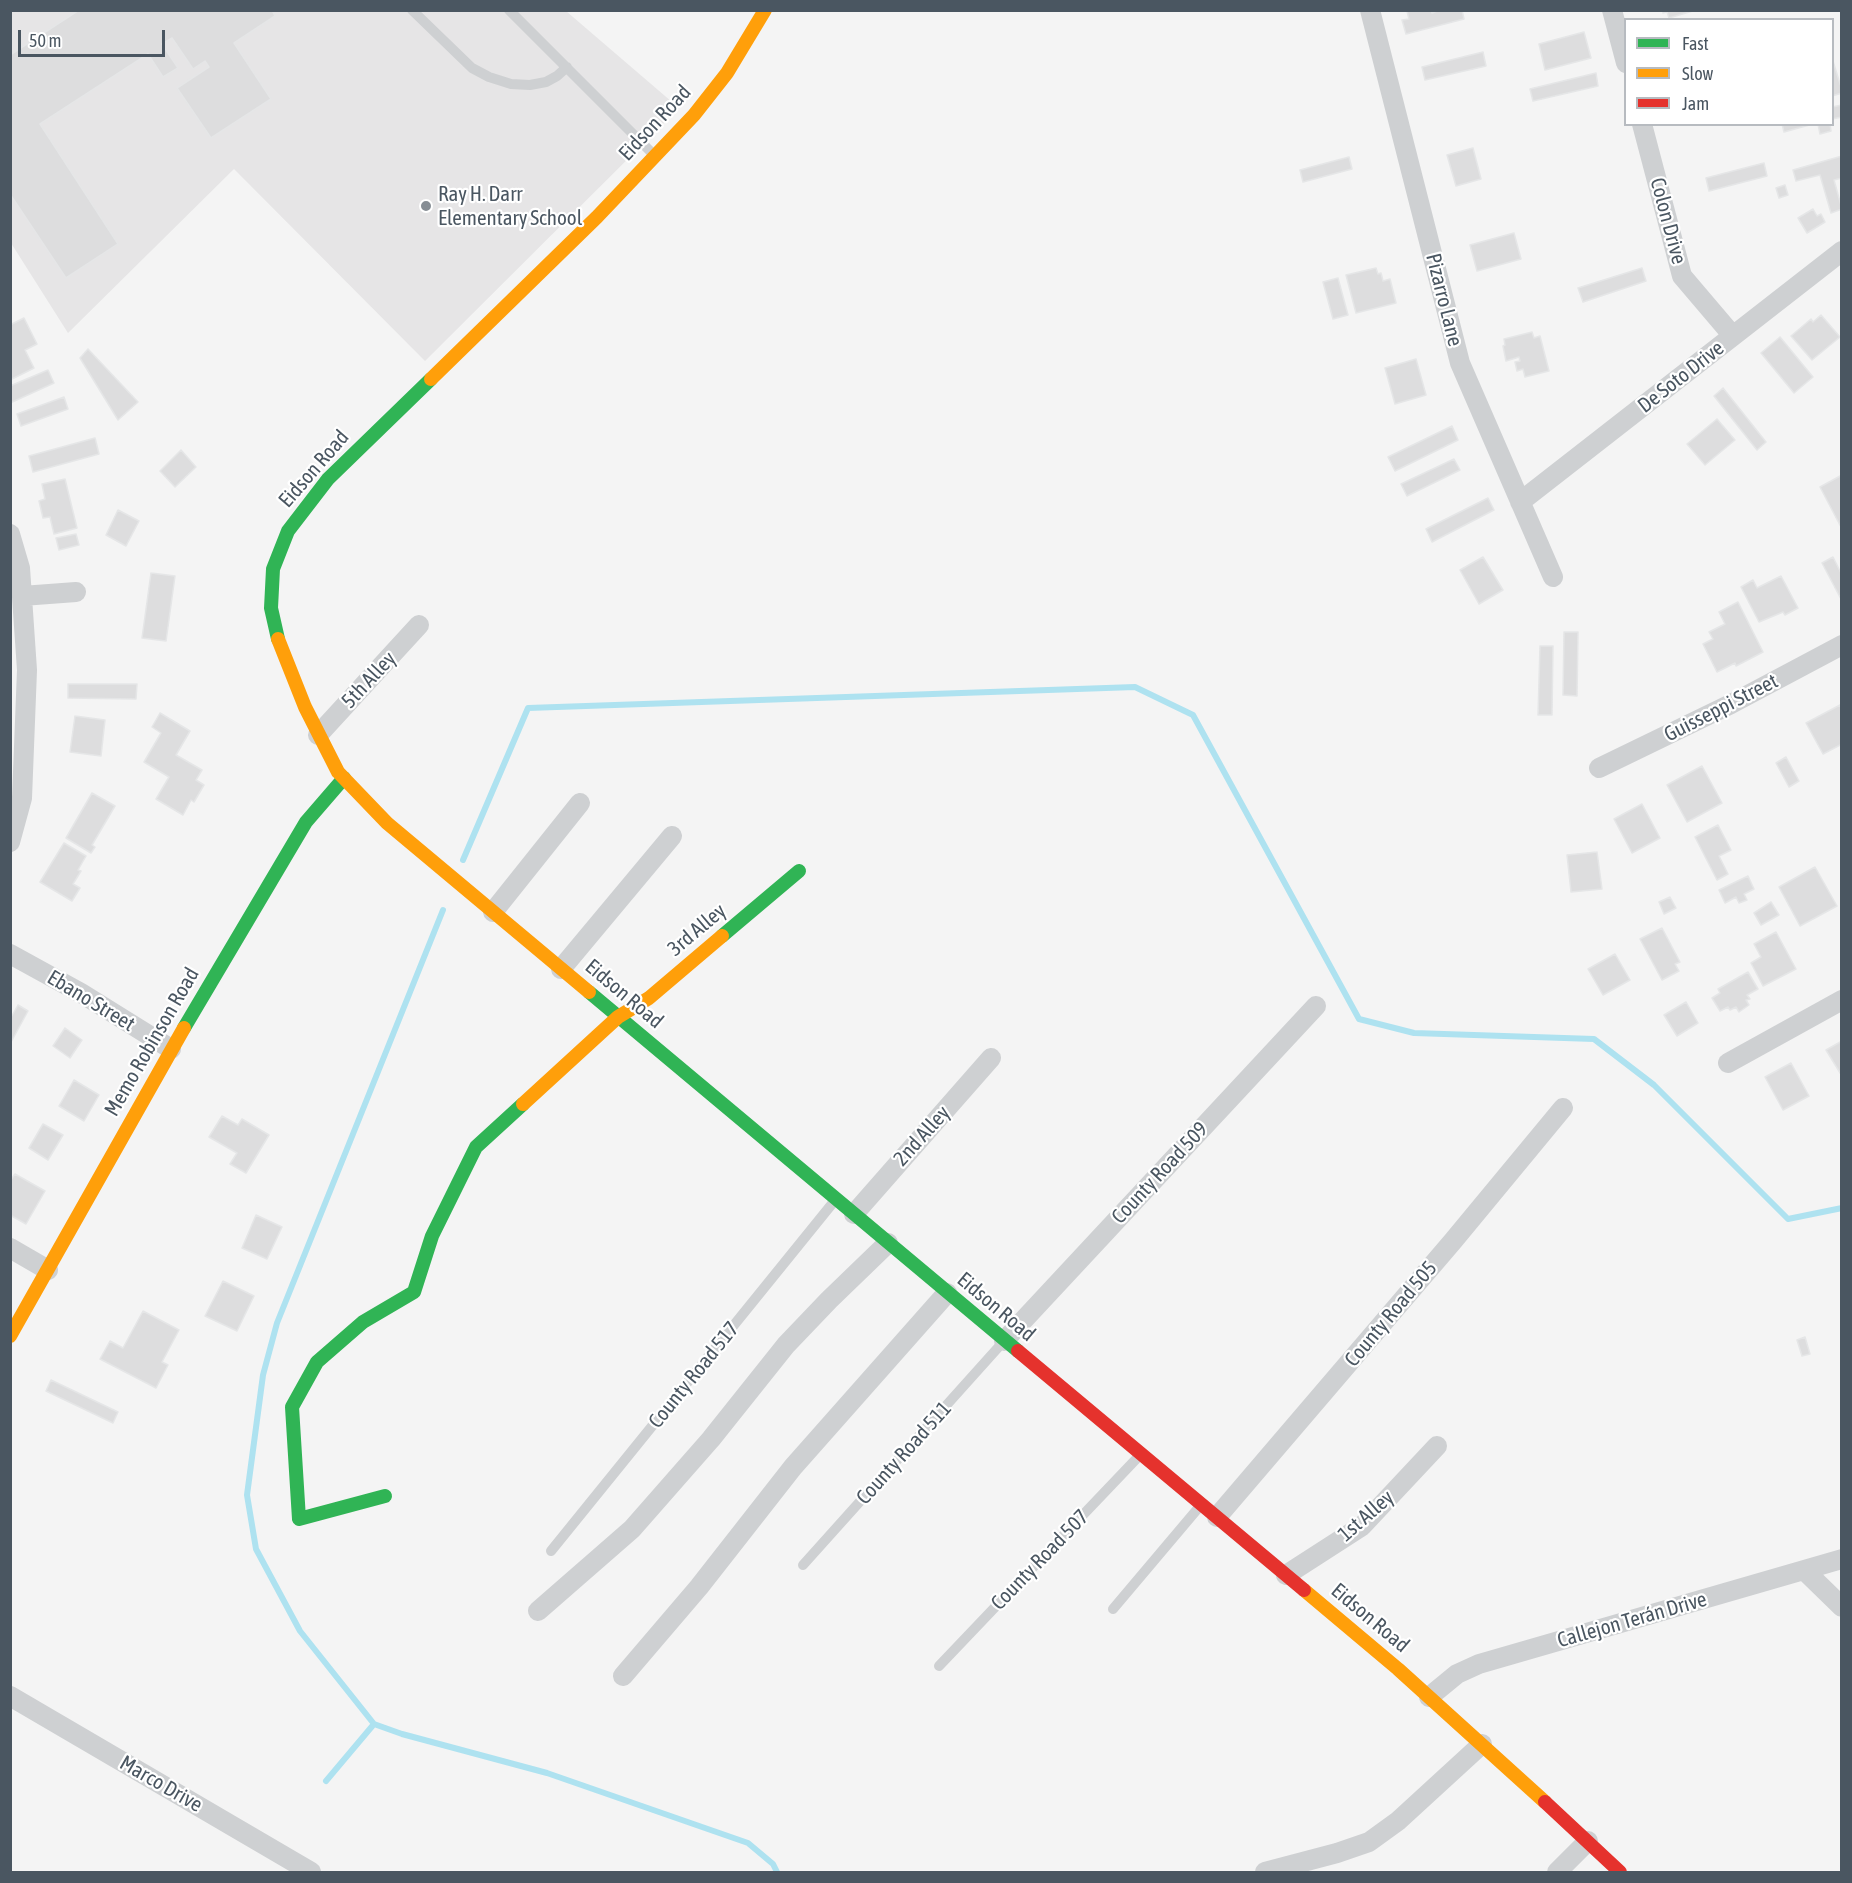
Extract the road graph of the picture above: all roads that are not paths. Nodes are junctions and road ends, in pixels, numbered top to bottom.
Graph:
1 (412, 10) edge
2 (509, 10) edge
3 (765, 10) edge
4 (1370, 10) edge
5 (1612, 10) edge
6 (1624, 55) edge
7 (567, 67) junction
8 (1643, 126) edge
9 (654, 155) junction
10 (1842, 251) edge
11 (1733, 336) junction
12 (1520, 502) junction
13 (10, 534) edge
14 (1553, 577) dead end
15 (76, 592) dead end
16 (22, 596) junction
17 (419, 625) dead end
18 (1842, 645) edge
19 (318, 735) junction
20 (1599, 768) dead end
21 (344, 778) junction
22 (580, 803) dead end
23 (672, 836) dead end
24 (10, 842) edge
25 (799, 871) dead end
26 (493, 912) junction
27 (10, 954) edge
28 (561, 969) junction
29 (1842, 1000) edge
30 (1316, 1006) dead end
31 (618, 1017) junction
32 (171, 1049) junction
33 (991, 1058) dead end
34 (1728, 1063) dead end
35 (1563, 1108) dead end
36 (836, 1199) junction
37 (854, 1214) junction
38 (888, 1243) junction
39 (10, 1248) edge
40 (48, 1270) junction
41 (947, 1293) junction
42 (10, 1336) edge
43 (1004, 1341) junction
44 (1437, 1446) dead end
45 (1141, 1454) junction
46 (385, 1496) dead end
47 (1202, 1505) junction
48 (1217, 1517) junction
49 (551, 1551) dead end
50 (1842, 1559) edge
51 (803, 1565) dead end
52 (1804, 1570) junction
53 (1286, 1575) junction
54 (1842, 1608) edge
55 (1113, 1609) dead end
56 (538, 1611) dead end
57 (939, 1666) dead end
58 (623, 1676) dead end
59 (10, 1696) edge
60 (1429, 1697) junction
61 (1482, 1744) junction
62 (1588, 1840) junction
63 (311, 1872) edge
64 (1265, 1872) edge
65 (1557, 1872) edge
66 (1620, 1872) edge

1 - 7 lane
2 - 7 lane
3 - 9 street, Eidson Road
4 - 12 street, Pizarro Lane
5 - 6 street
7 - 9 lane
8 - 11 street, Colon Drive
9 - 19 street, Eidson Road
10 - 11 street, De Soto Drive
11 - 12 street, De Soto Drive
12 - 14 street, Pizarro Lane
13 - 16 street
15 - 16 street
16 - 24 street
17 - 19 street, 5th Alley
18 - 20 street, Guisseppi Street
19 - 21 street, Eidson Road
21 - 26 street, Eidson Road
21 - 32 street, Memo Robinson Road
22 - 26 street
23 - 28 street
25 - 31 street, 3rd Alley
26 - 28 street, Eidson Road
27 - 32 street, Ebano Street
28 - 31 street, Eidson Road
29 - 34 street
30 - 43 street, County Road 509
31 - 36 street, Eidson Road
31 - 46 street, 3rd Alley
32 - 40 street, Memo Robinson Road
33 - 37 street, 2nd Alley
35 - 48 street, County Road 505
36 - 37 street, Eidson Road
36 - 49 lane, County Road 517
37 - 38 street, Eidson Road
38 - 41 street, Eidson Road
38 - 56 street
39 - 40 street
40 - 42 street, Memo Robinson Road
41 - 43 street, Eidson Road
41 - 58 street
43 - 45 street, Eidson Road
43 - 51 lane, County Road 511
44 - 53 street, 1st Alley
45 - 47 street, Eidson Road
45 - 57 lane, County Road 507
47 - 48 street, Eidson Road
47 - 55 lane
48 - 53 street, Eidson Road
50 - 52 street, Callejon Terán Drive
52 - 54 street
52 - 60 street, Callejon Terán Drive
53 - 60 street, Eidson Road
59 - 63 street, Marco Drive
60 - 61 street, Eidson Road
61 - 62 street, Eidson Road
61 - 64 street
62 - 65 street
62 - 66 street, Eidson Road

